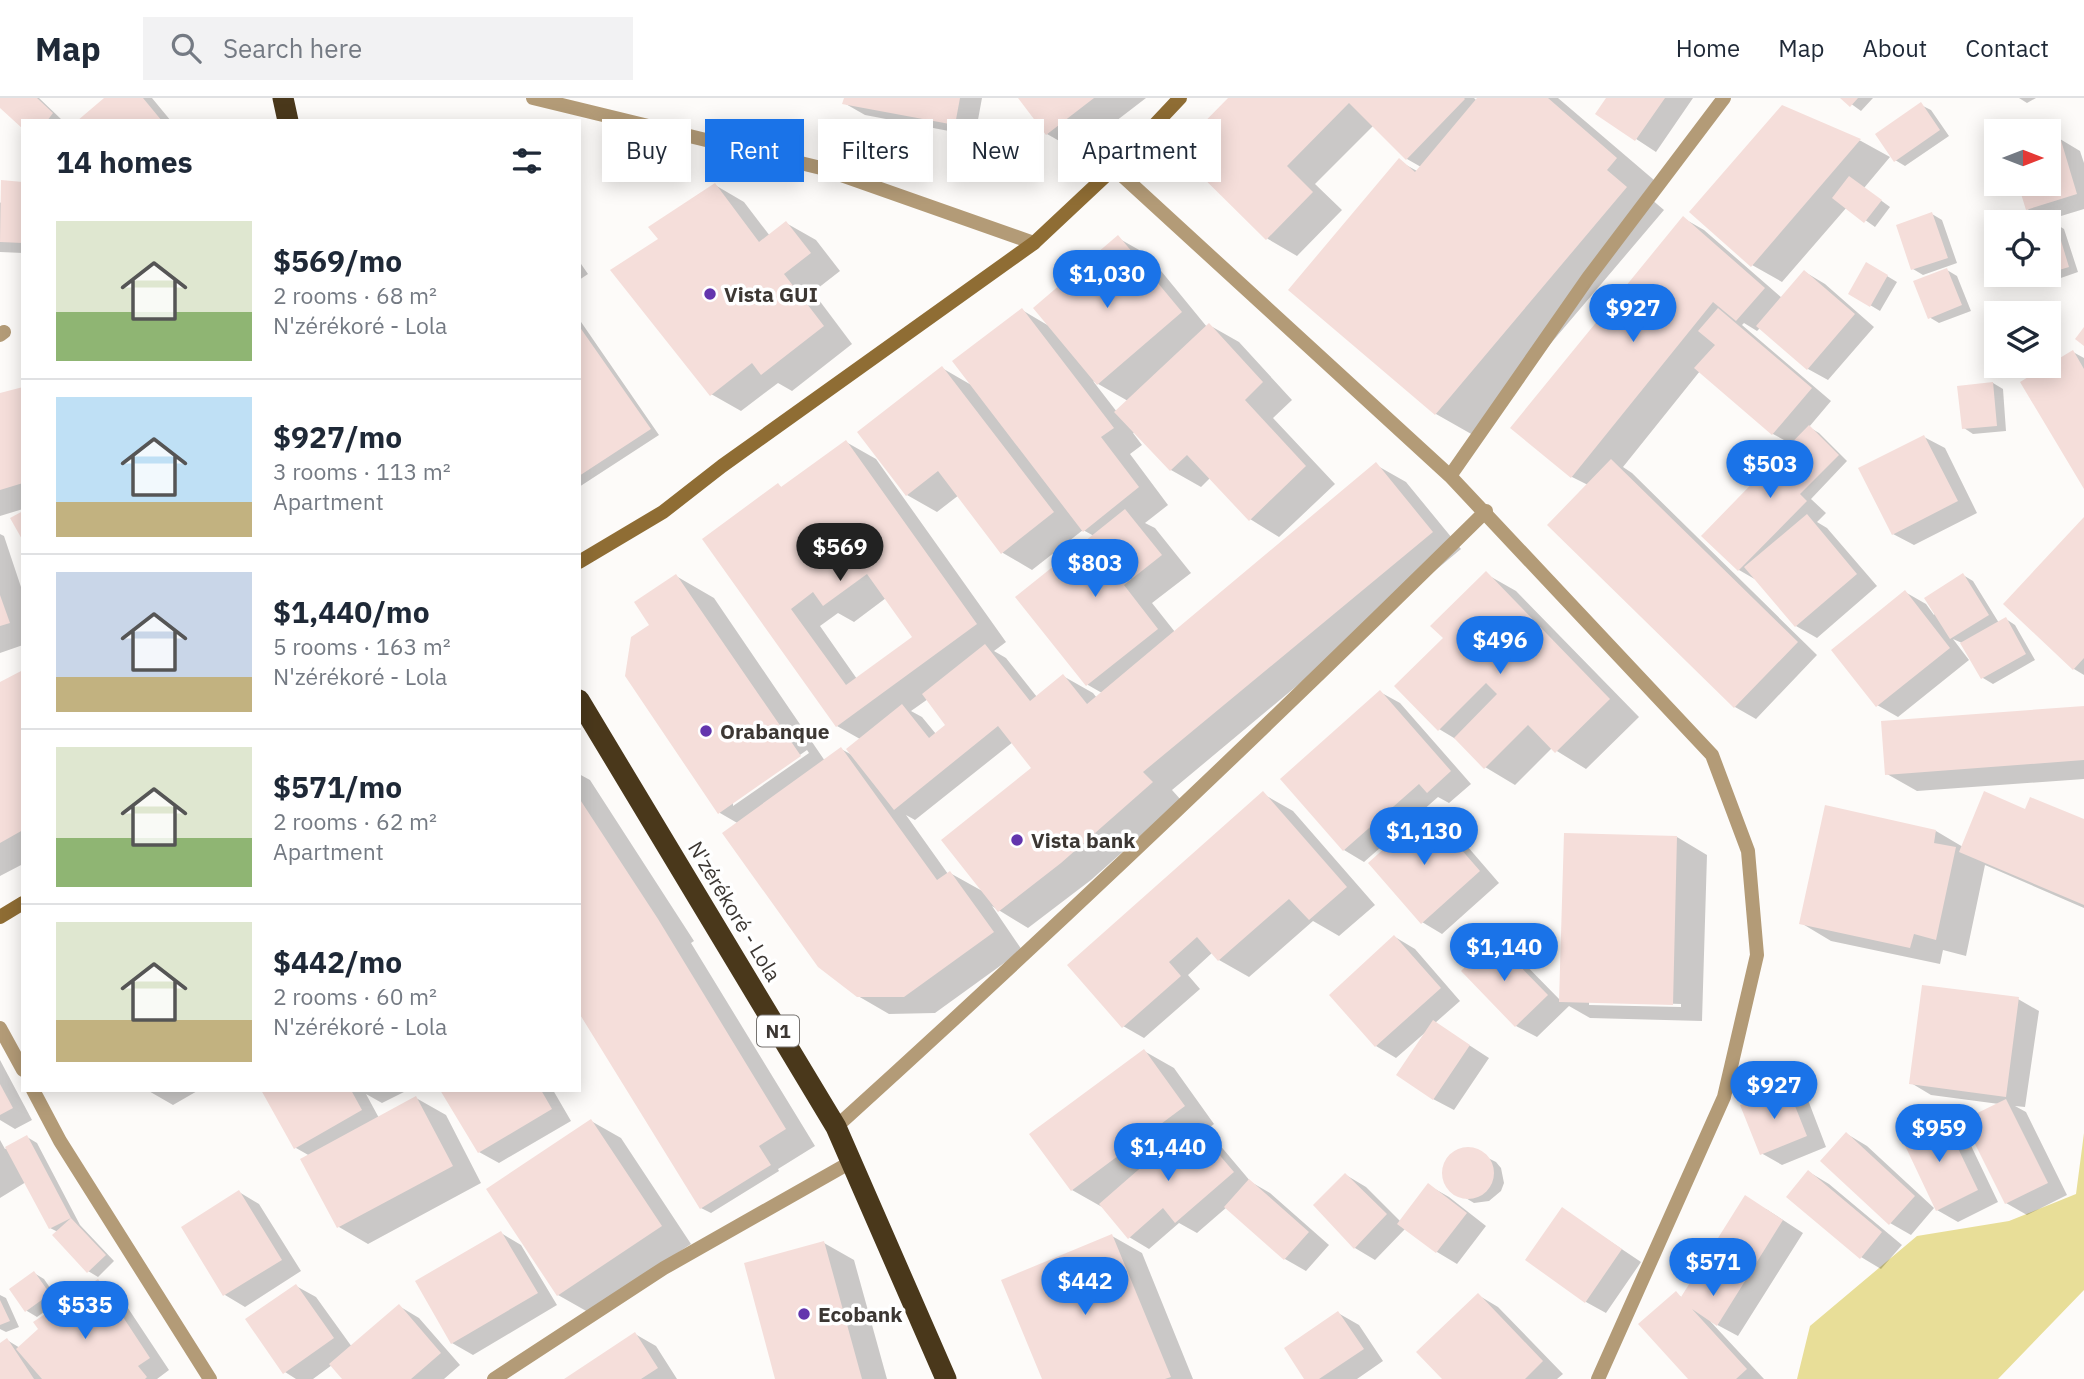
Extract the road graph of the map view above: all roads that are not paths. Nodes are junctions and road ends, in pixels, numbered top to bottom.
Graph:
1 (283, 98) edge
2 (533, 98) edge
3 (1180, 98) edge
4 (1724, 98) edge
5 (288, 119) edge
6 (1160, 119) edge
7 (1099, 182) edge
8 (1129, 182) edge
9 (1034, 243) junction
10 (1450, 476) junction
11 (1486, 511) junction
12 (581, 561) edge
13 (581, 703) edge
14 (21, 904) edge
15 (0, 917) edge
16 (0, 1028) edge
17 (21, 1066) edge
18 (34, 1092) edge
19 (836, 1127) junction
20 (851, 1161) junction
21 (210, 1379) edge
22 (494, 1379) edge
23 (946, 1379) edge
24 (1598, 1379) edge

1 - 5 highway
2 - 9 street
3 - 6 street
4 - 10 street
7 - 9 street
8 - 10 street
9 - 12 street
10 - 11 street
11 - 19 street
11 - 24 street
13 - 19 highway, N'zérékoré - Lola / N1
14 - 15 street
16 - 17 street
18 - 21 street
19 - 20 highway, N'zérékoré - Lola / N1
20 - 22 street
20 - 23 highway, N'zérékoré - Lola / N1

